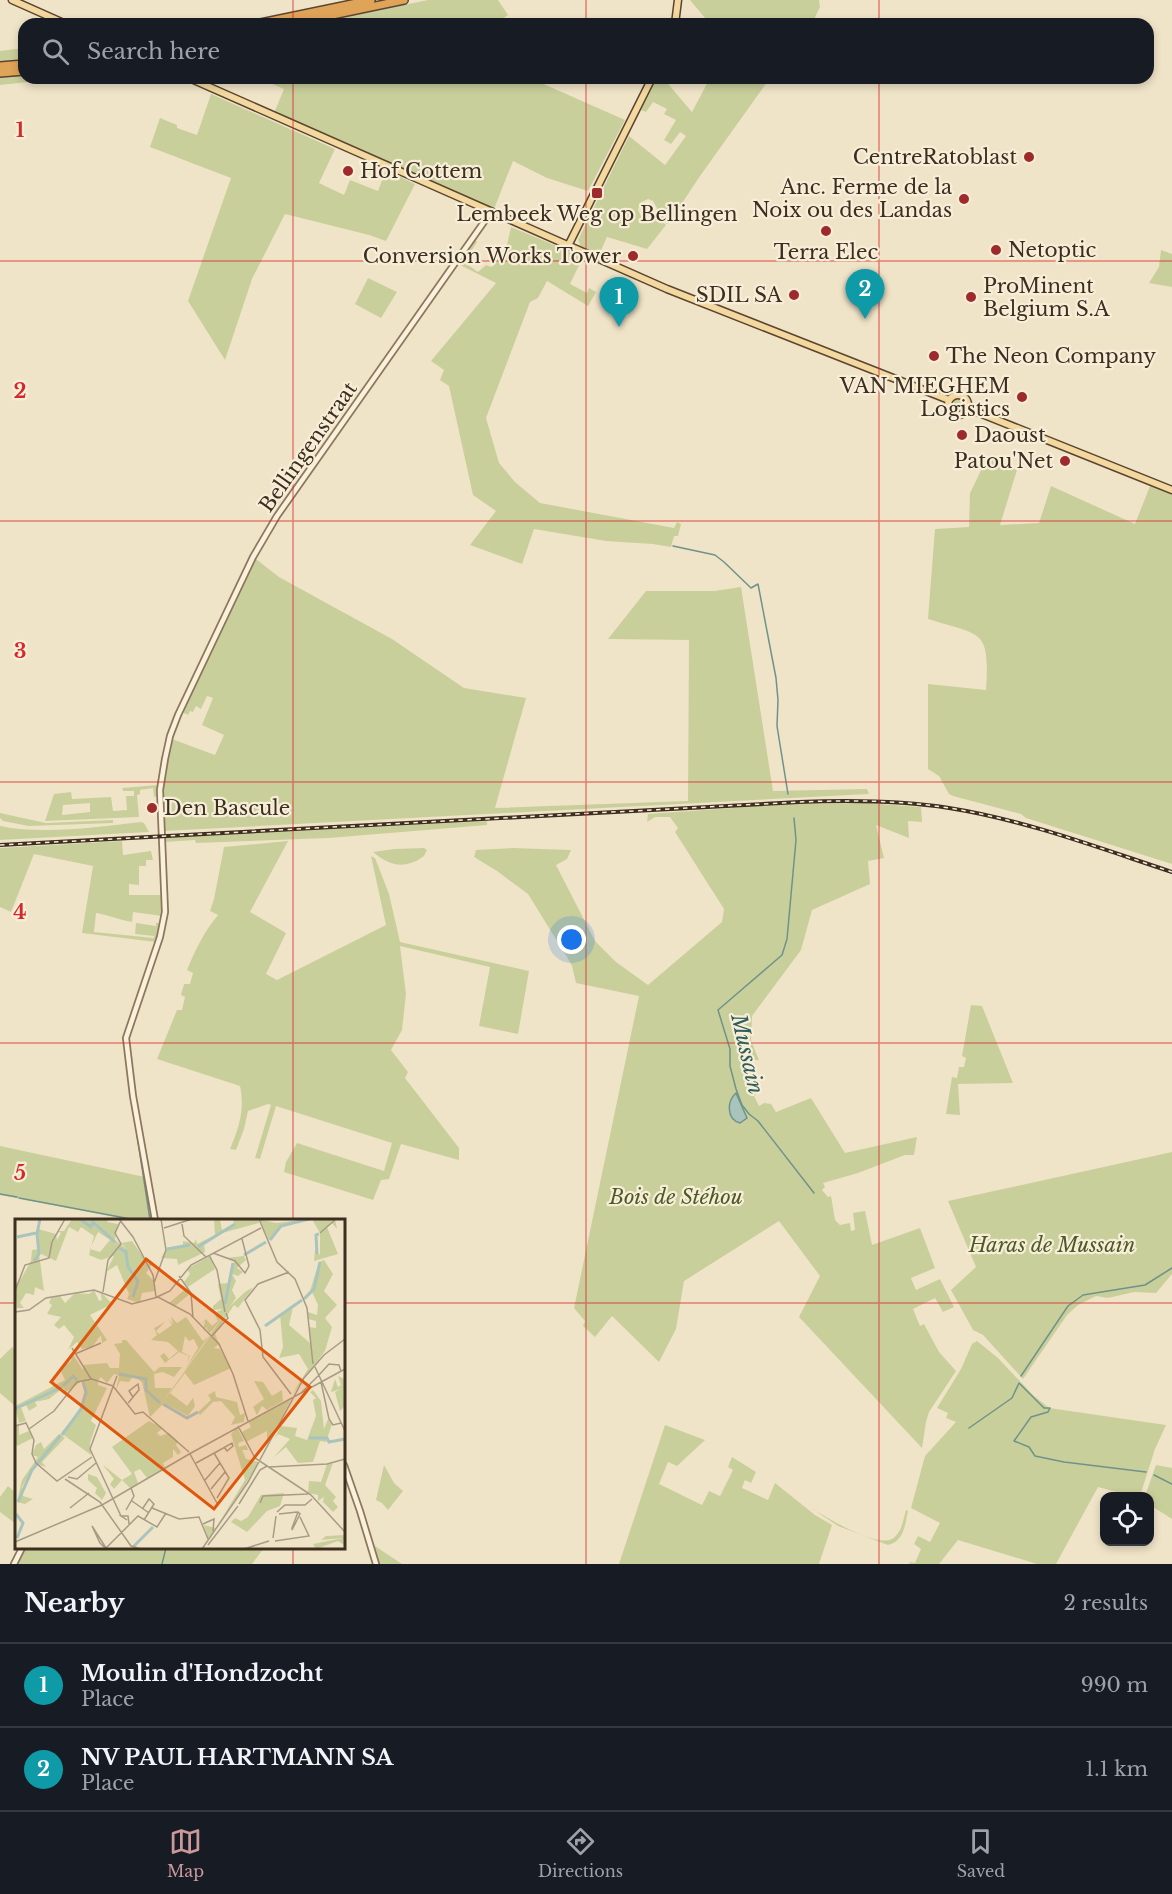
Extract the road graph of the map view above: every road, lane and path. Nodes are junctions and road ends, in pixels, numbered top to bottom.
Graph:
1 (12, 0) edge
2 (371, 0) edge
3 (404, 0) edge
4 (678, 0) edge
5 (52, 18) edge
6 (285, 18) edge
7 (318, 18) edge
8 (676, 18) edge
9 (18, 64) edge
10 (0, 66) edge
11 (18, 72) edge
12 (0, 73) edge
13 (203, 84) edge
14 (649, 84) edge
15 (491, 212) junction
16 (568, 246) junction
17 (949, 400) junction
18 (967, 408) junction
19 (1172, 490) edge
20 (155, 1219) edge
21 (345, 1468) edge
22 (22, 1549) edge
23 (14, 1564) edge
24 (376, 1564) edge

1 - 5 main road
2 - 6 highway
3 - 7 highway
4 - 8 main road
9 - 10 highway
11 - 12 highway
13 - 15 main road
14 - 16 main road
15 - 16 main road
15 - 20 street, Bellingenstraat
16 - 17 main road
17 - 18 main road
17 - 18 main road
18 - 19 main road
21 - 24 street
22 - 23 street

